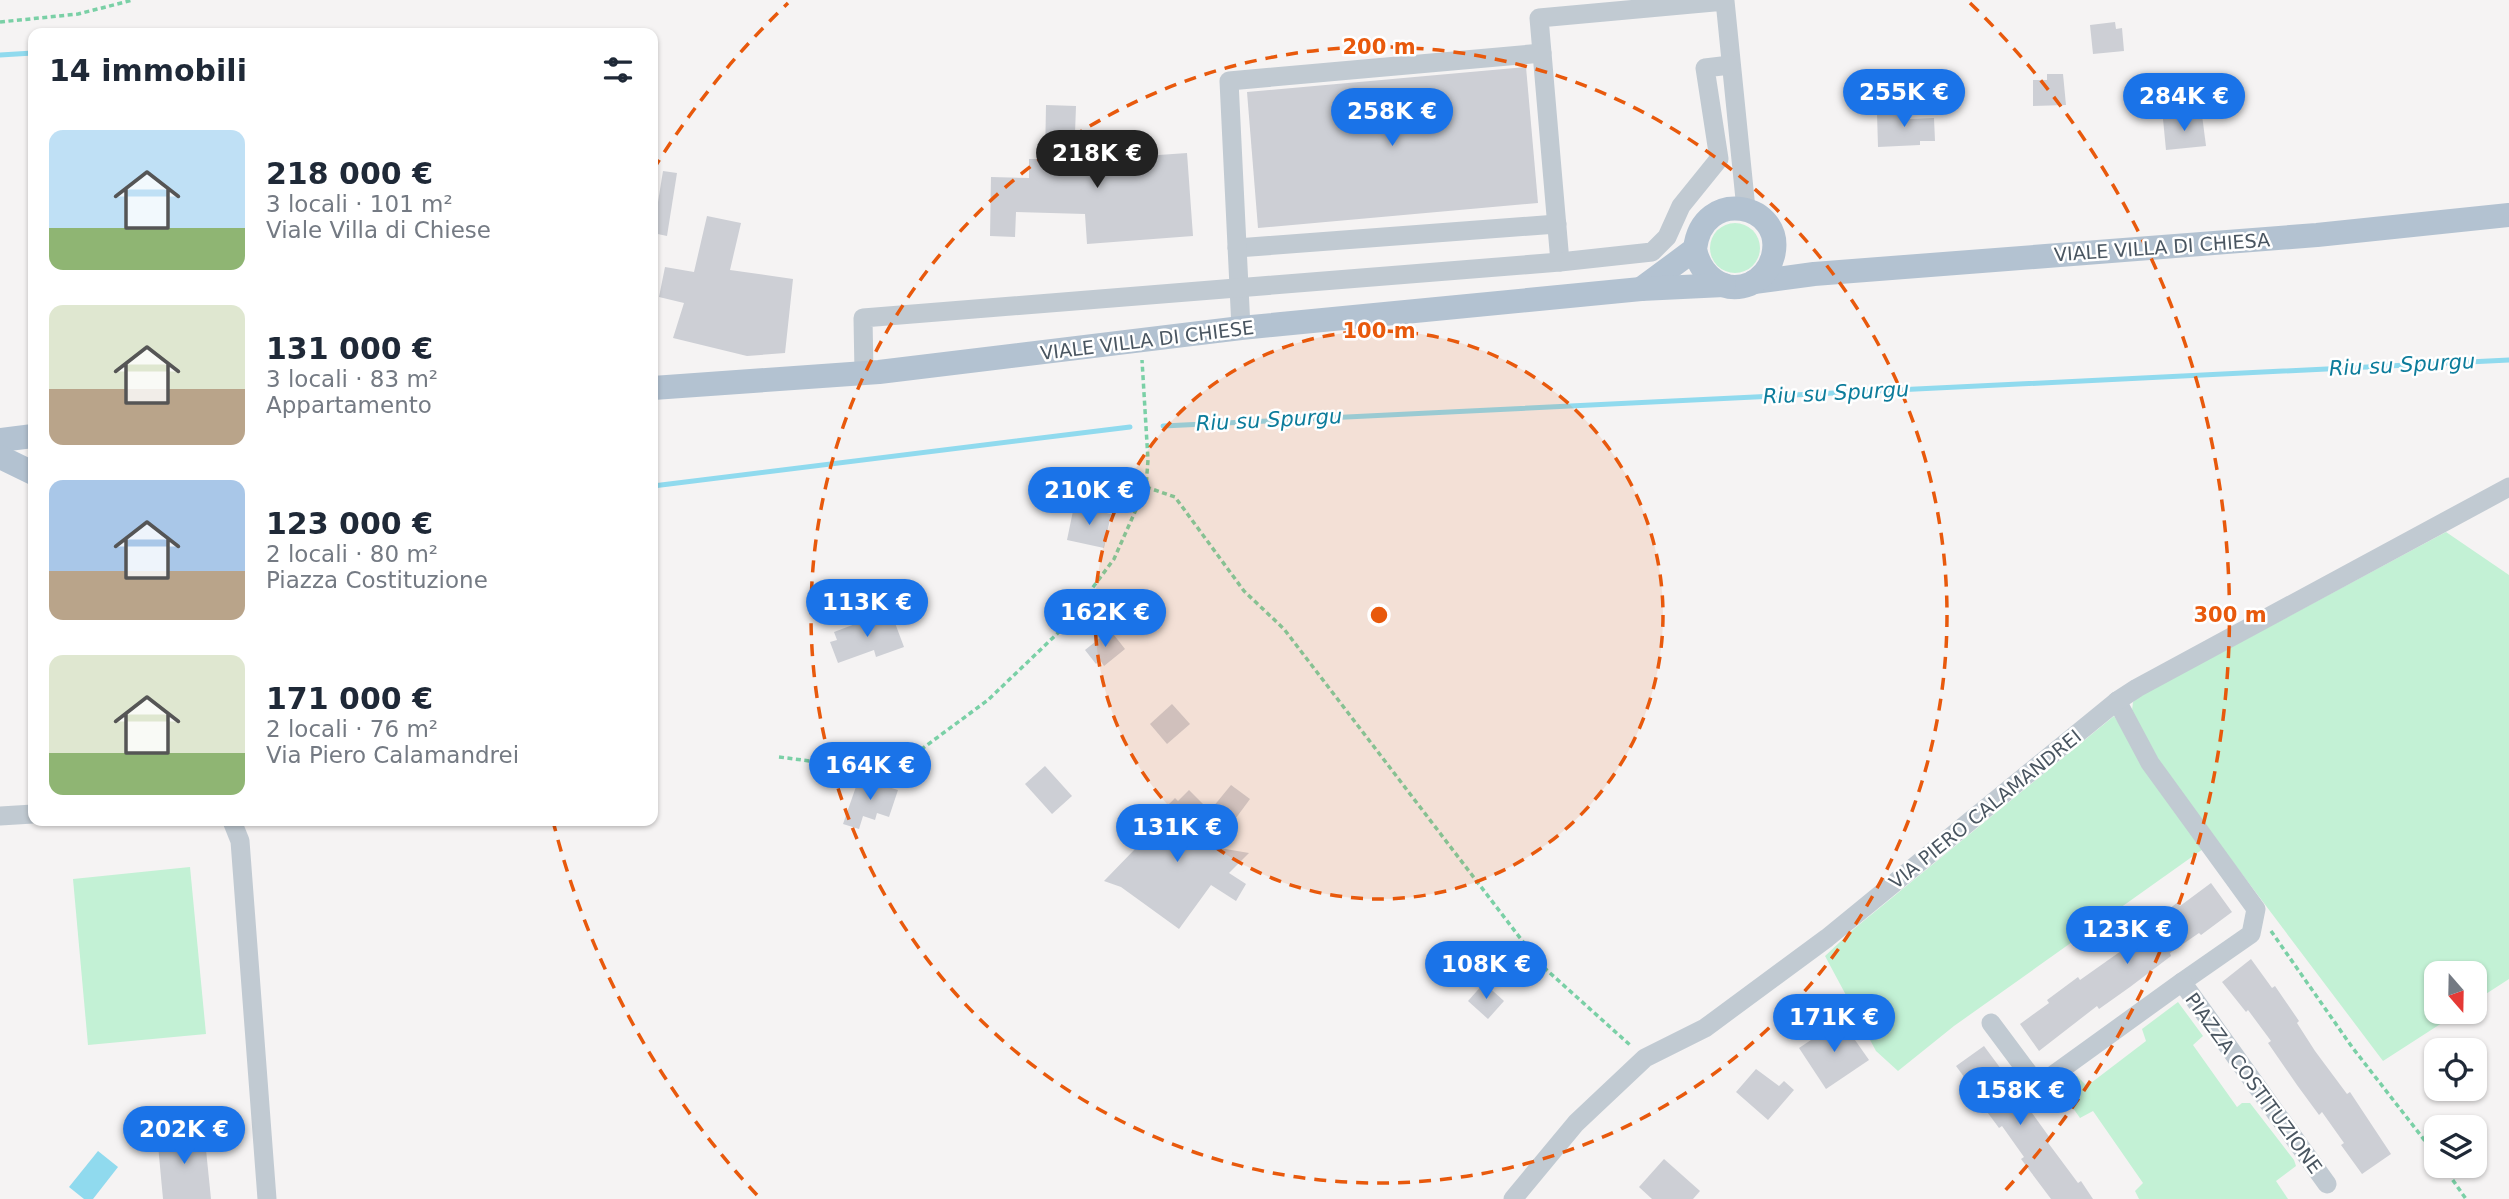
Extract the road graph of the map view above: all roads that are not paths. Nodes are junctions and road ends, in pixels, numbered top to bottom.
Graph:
1 (1542, 53) junction
2 (1730, 65) junction
3 (1736, 117) junction
4 (1713, 118) junction
5 (1746, 209) junction
6 (2509, 215) edge
7 (1557, 224) junction
8 (1237, 248) junction
9 (1695, 249) junction
10 (1774, 249) junction
11 (1560, 262) junction
12 (1814, 274) junction
13 (1754, 282) junction
14 (1724, 285) junction
15 (1240, 286) junction
16 (1641, 289) junction
17 (1241, 328) junction
18 (864, 373) junction
19 (658, 388) edge
20 (28, 437) edge
21 (0, 440) edge
22 (0, 457) edge
23 (28, 470) edge
24 (2509, 487) edge
25 (2117, 701) junction
26 (28, 814) edge
27 (0, 816) edge
28 (234, 826) edge
29 (2182, 982) junction
30 (1992, 1023) dead end
31 (2327, 1184) dead end
32 (267, 1199) edge
33 (1513, 1199) edge

1 - 2 street
1 - 7 street
1 - 8 street
2 - 3 street
2 - 4 street
3 - 4 street
3 - 5 street
4 - 11 street
5 - 9 main road
5 - 10 main road
6 - 12 main road, VIALE VILLA DI CHIESA
7 - 8 street
7 - 11 street
8 - 15 street
9 - 14 main road
9 - 16 main road
10 - 12 main road
10 - 13 main road
11 - 15 street
12 - 13 main road, VIALE VILLA DI CHIESA
13 - 14 main road, VIALE VILLA DI CHIESA
14 - 16 main road, VIALE VILLA DI CHIESA
15 - 17 street
15 - 18 street
16 - 17 main road, VIALE VILLA DI CHIESE
17 - 18 main road, VIALE VILLA DI CHIESE
18 - 19 main road, VIALE VILLA DI CHIESE
20 - 21 main road
22 - 23 main road
24 - 25 street, VIA PIERO CALAMANDREI
25 - 29 street, PIAZZA COSTITUZIONE
25 - 33 street, VIA PIERO CALAMANDREI
26 - 27 street
28 - 32 street
29 - 30 street, PIAZZA COSTITUZIONE
29 - 31 street, PIAZZA COSTITUZIONE

